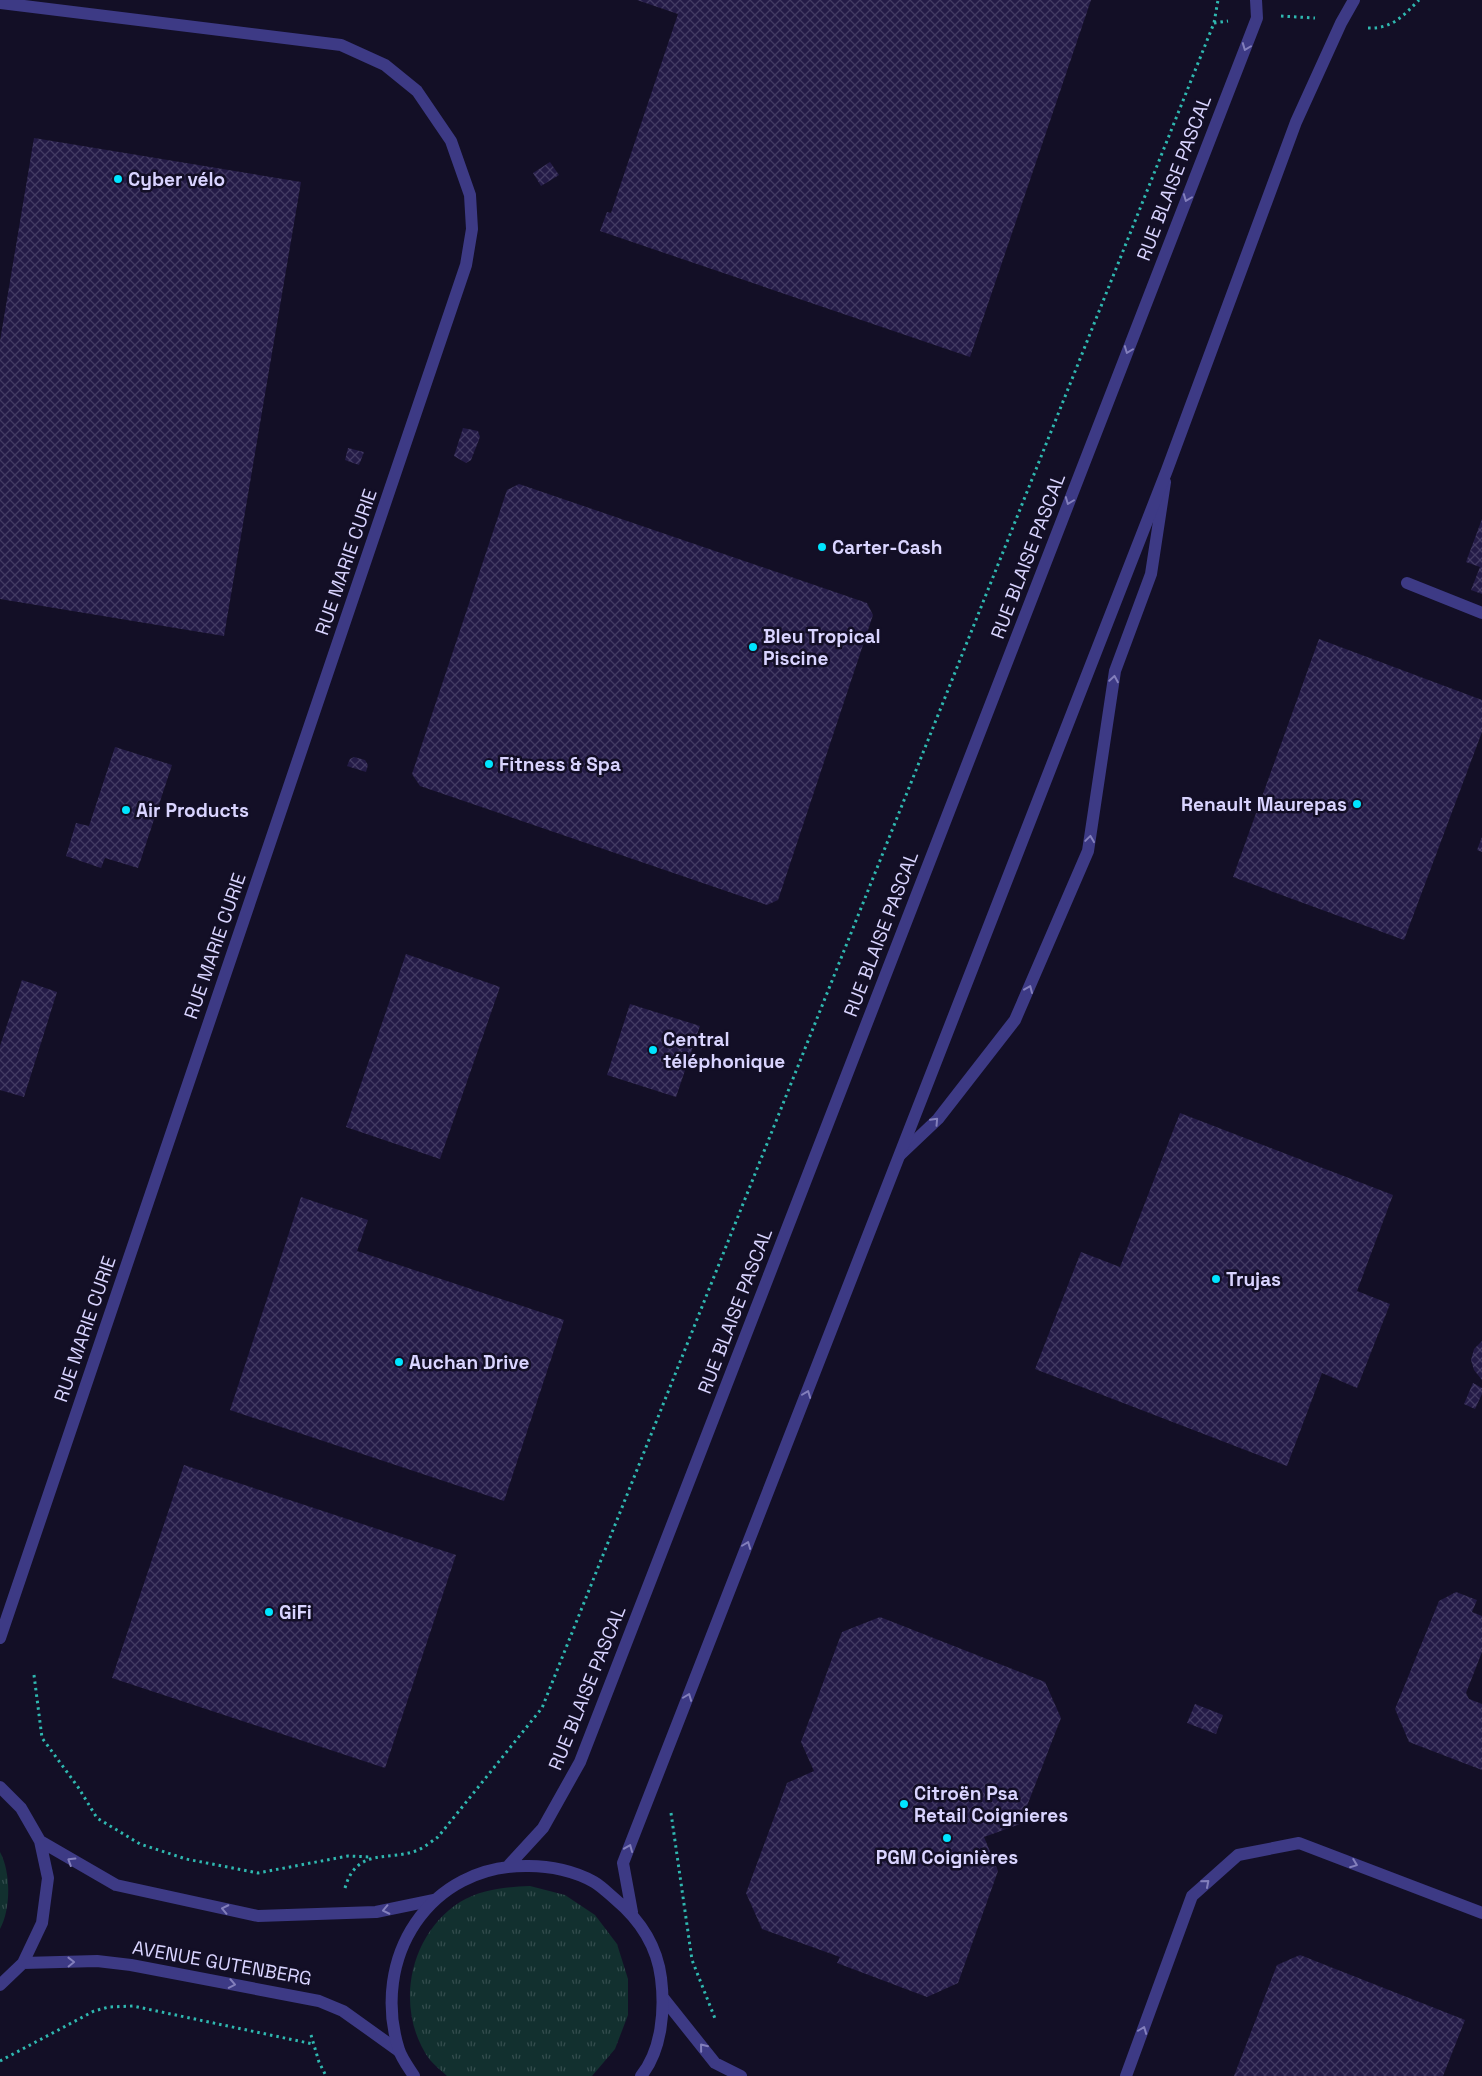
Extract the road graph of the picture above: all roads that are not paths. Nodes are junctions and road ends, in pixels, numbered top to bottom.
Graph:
1 (1256, 0) edge
2 (1354, 0) edge
3 (0, 3) edge
4 (1167, 470) junction
5 (1407, 582) dead end
6 (1482, 613) edge
7 (900, 1155) junction
8 (0, 1638) edge
9 (0, 1786) edge
10 (40, 1841) junction
11 (509, 1865) junction
12 (434, 1900) junction
13 (632, 1912) junction
14 (1482, 1913) edge
15 (23, 1963) junction
16 (0, 1985) edge
17 (664, 1999) junction
18 (399, 2051) junction
19 (414, 2076) edge
20 (641, 2076) edge
21 (741, 2076) edge
22 (1126, 2076) edge

1 -> 11 street, RUE BLAISE PASCAL
2 - 4 street
3 - 8 street, RUE MARIE CURIE
4 - 7 street
7 -> 4 street
5 - 6 street
13 -> 7 street
9 - 10 street
12 -> 10 street
10 - 15 street
11 - 12 street
11 - 13 street
12 - 18 street
13 - 17 street
22 -> 14 street
15 - 16 street
15 -> 18 street, AVENUE GUTENBERG
17 - 20 street
21 -> 17 street
18 - 19 street

